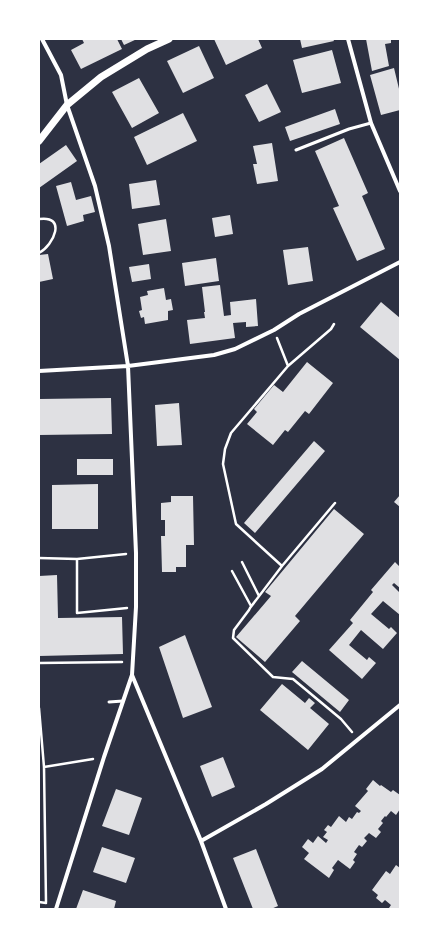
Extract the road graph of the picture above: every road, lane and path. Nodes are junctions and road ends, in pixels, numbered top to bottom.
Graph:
1 (42, 39) edge
2 (170, 39) edge
3 (348, 39) edge
4 (67, 104) junction
5 (371, 123) junction
6 (39, 141) edge
7 (296, 150) dead end
8 (400, 191) edge
9 (39, 220) edge
10 (39, 253) edge
11 (400, 262) edge
12 (334, 324) dead end
13 (274, 330) junction
14 (128, 366) junction
15 (288, 366) junction
16 (39, 370) edge
17 (335, 503) dead end
18 (136, 553) junction
19 (39, 558) edge
20 (77, 559) junction
21 (242, 562) dead end
22 (282, 566) junction
23 (232, 571) dead end
24 (259, 596) junction
25 (251, 606) junction
26 (136, 607) junction
27 (133, 662) junction
28 (39, 663) edge
29 (132, 675) junction
30 (123, 701) junction
31 (109, 702) dead end
32 (400, 705) edge
33 (39, 708) edge
34 (359, 740) junction
35 (104, 757) junction
36 (44, 767) junction
37 (201, 841) junction
38 (46, 902) dead end
39 (56, 907) edge
40 (226, 909) edge

1 - 4 street
2 - 4 street
3 - 5 street
4 - 6 street
4 - 14 street
5 - 7 lane
5 - 8 street
9 - 10 path
11 - 13 street
12 - 15 path
13 - 14 street
13 - 15 path
14 - 16 street
14 - 18 street
15 - 22 path
17 - 22 path
18 - 20 path
18 - 26 street
19 - 20 path
20 - 26 path
21 - 24 path
22 - 24 path
23 - 25 path
24 - 25 path
25 - 34 path
26 - 27 street
27 - 28 path
27 - 29 street
29 - 30 street
29 - 37 street
30 - 31 lane
30 - 35 street
32 - 34 street
33 - 36 path
34 - 37 street
35 - 36 path
35 - 39 street
36 - 38 path
37 - 40 street

